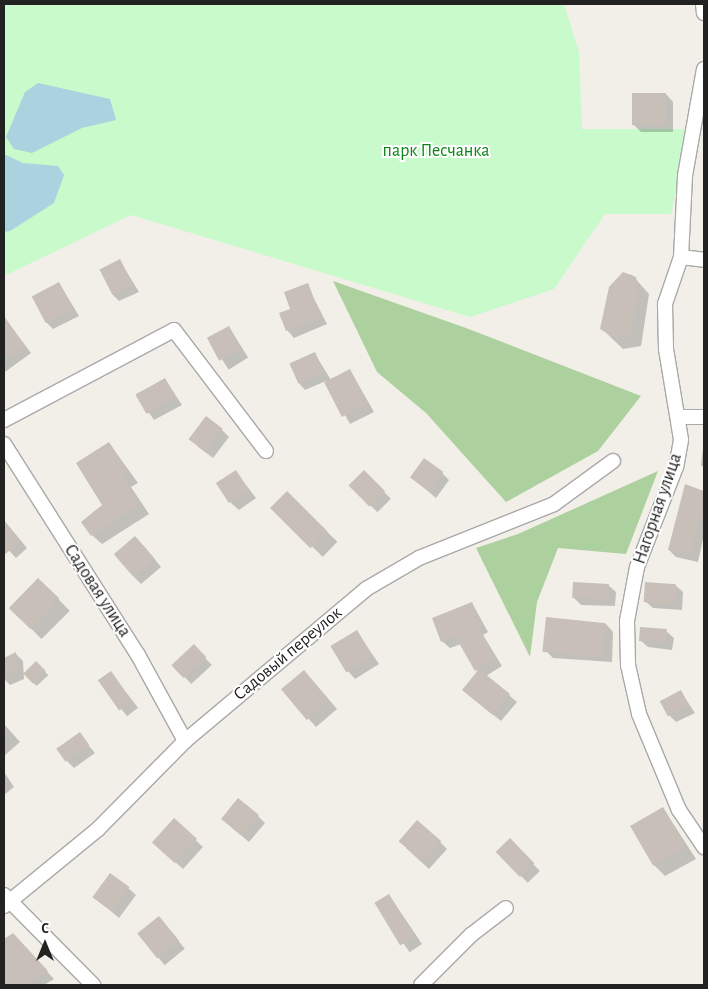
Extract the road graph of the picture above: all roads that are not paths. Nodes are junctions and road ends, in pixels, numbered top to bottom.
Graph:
1 (703, 4) edge
2 (704, 13) edge
3 (704, 69) edge
4 (681, 257) junction
5 (704, 260) edge
6 (680, 417) junction
7 (704, 417) edge
8 (4, 420) edge
9 (4, 444) edge
10 (266, 451) dead end
11 (613, 461) dead end
12 (185, 741) junction
13 (704, 847) edge
14 (6, 902) edge
15 (506, 908) dead end
16 (93, 985) edge
17 (421, 985) edge

1 - 2 street
3 - 4 street, Нагорная улица
4 - 5 street
4 - 6 street, Нагорная улица
6 - 7 street
6 - 13 street, Нагорная улица
8 - 10 street
9 - 12 street, Садовая улица
11 - 12 street, Садовый переулок
12 - 14 street, Садовый переулок
14 - 16 street
15 - 17 street

